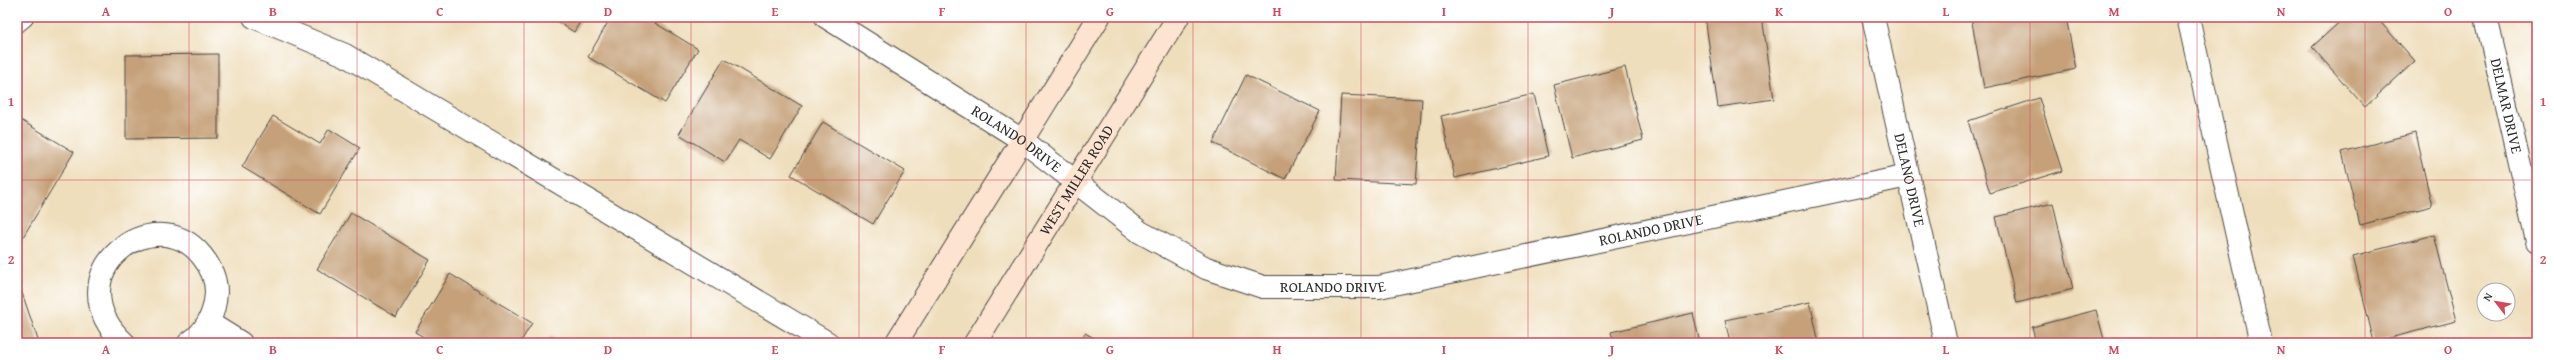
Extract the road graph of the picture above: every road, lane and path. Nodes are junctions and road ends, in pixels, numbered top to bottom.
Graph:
1 (22, 17) edge
2 (254, 17) edge
3 (826, 17) edge
4 (1098, 17) edge
5 (1178, 17) edge
6 (1873, 17) edge
7 (2188, 17) edge
8 (2486, 17) edge
9 (17, 21) edge
10 (1022, 140) junction
11 (1908, 176) junction
12 (1077, 180) junction
13 (2537, 241) edge
14 (209, 323) junction
15 (124, 343) edge
16 (189, 343) edge
17 (242, 343) edge
18 (828, 343) edge
19 (896, 343) edge
20 (975, 343) edge
21 (1946, 343) edge
22 (2261, 343) edge

1 - 9 street
2 - 18 street
3 - 10 street, ROLANDO DRIVE
4 - 10 main road
5 - 12 main road, WEST MILLER ROAD
6 - 11 street, DELANO DRIVE
7 - 22 street
8 - 13 street, DELMAR DRIVE
10 - 12 street, ROLANDO DRIVE
10 - 19 main road
11 - 12 street, ROLANDO DRIVE
11 - 21 street, DELANO DRIVE
12 - 20 main road, WEST MILLER ROAD
14 - 15 street
14 - 16 street
14 - 17 street

